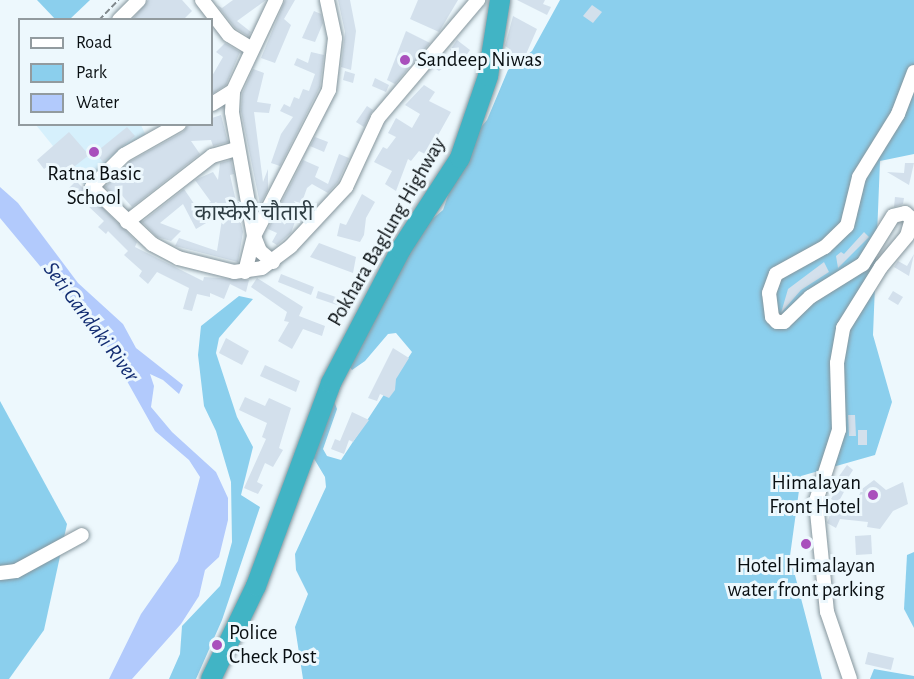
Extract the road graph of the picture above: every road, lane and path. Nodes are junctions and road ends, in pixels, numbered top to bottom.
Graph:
1 (118, 0) edge
2 (139, 0) edge
3 (202, 0) edge
4 (276, 0) edge
5 (327, 0) edge
6 (478, 0) edge
7 (500, 0) edge
8 (101, 18) edge
9 (121, 18) edge
10 (252, 49) junction
11 (914, 72) edge
12 (233, 91) junction
13 (213, 103) edge
14 (175, 126) edge
15 (237, 149) junction
16 (127, 222) junction
17 (254, 237) junction
18 (273, 262) junction
19 (245, 272) junction
20 (82, 535) dead end
21 (0, 573) edge
22 (211, 679) edge
23 (850, 679) edge

1 - 8 path
2 - 9 street
3 - 10 street
4 - 10 street
5 - 17 street
6 - 18 street
7 - 22 highway, Pokhara Baglung Highway
10 - 12 street
11 - 23 street
12 - 13 street
12 - 15 street
14 - 16 street
15 - 16 street
15 - 17 street
16 - 19 street
17 - 18 street
17 - 19 street
18 - 19 street
20 - 21 street

